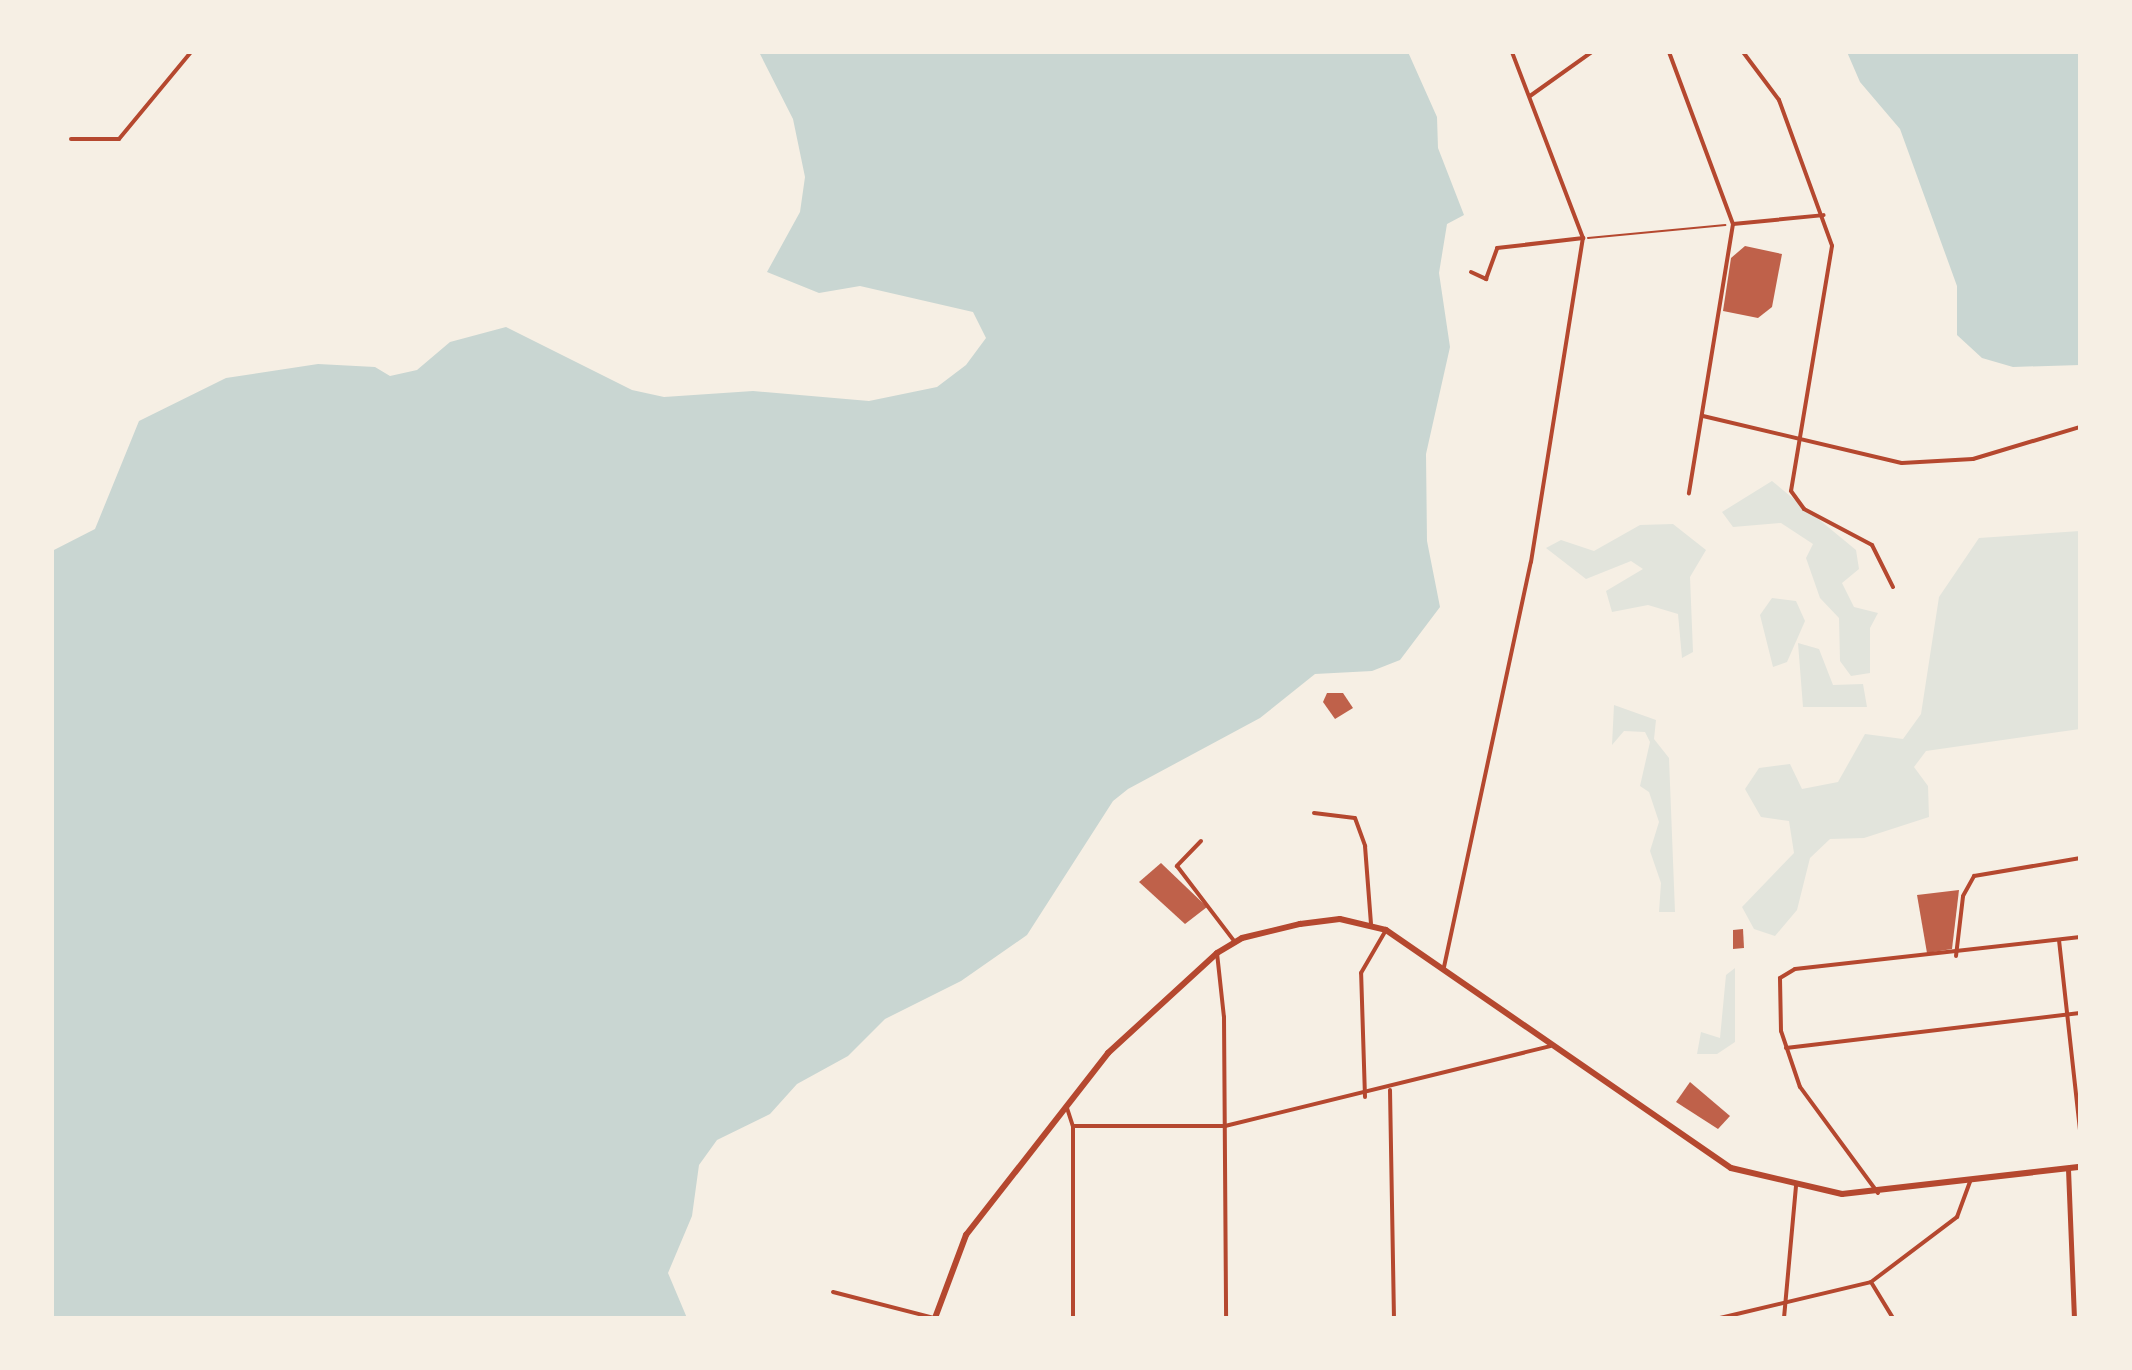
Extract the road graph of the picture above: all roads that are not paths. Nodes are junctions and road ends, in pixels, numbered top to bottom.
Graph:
1 (191, 52) edge
2 (1512, 52) edge
3 (1592, 52) edge
4 (1669, 52) edge
5 (1743, 52) edge
6 (1530, 96) junction
7 (71, 139) dead end
8 (1824, 215) junction
9 (1733, 224) junction
10 (1583, 238) junction
11 (1471, 272) dead end
12 (1703, 416) junction
13 (2080, 427) edge
14 (1797, 437) junction
15 (1689, 493) dead end
16 (1893, 587) dead end
17 (1314, 813) dead end
18 (1201, 841) dead end
19 (2080, 858) edge
20 (1371, 924) junction
21 (1386, 930) junction
22 (2080, 937) edge
23 (2059, 940) junction
24 (1235, 942) junction
25 (1217, 953) junction
26 (1956, 956) junction
27 (1444, 967) junction
28 (2080, 1013) edge
29 (2069, 1015) junction
30 (1550, 1046) junction
31 (1786, 1048) junction
32 (1390, 1090) junction
33 (1365, 1097) junction
34 (1067, 1108) junction
35 (1073, 1126) junction
36 (1225, 1126) junction
37 (2080, 1131) edge
38 (2080, 1167) edge
39 (2068, 1169) junction
40 (1971, 1179) junction
41 (1796, 1185) junction
42 (1878, 1193) junction
43 (1871, 1282) junction
44 (833, 1292) dead end
45 (1786, 1303) junction
46 (935, 1318) edge
47 (1073, 1318) edge
48 (1226, 1318) edge
49 (1394, 1318) edge
50 (1720, 1318) edge
51 (1784, 1318) edge
52 (1893, 1318) edge
53 (2074, 1318) edge

1 - 7 street
2 - 6 street
3 - 6 street
4 - 9 street
5 - 8 street
6 - 10 street
8 - 9 street
8 - 14 street
9 - 12 street
10 - 11 street
10 - 27 street
12 - 14 street
12 - 15 street
13 - 14 street
14 - 16 street
17 - 20 street
18 - 24 street
19 - 26 street
20 - 21 main road
20 - 24 main road
21 - 27 main road
21 - 33 street
22 - 23 street
23 - 26 street
23 - 29 street
24 - 25 main road
25 - 34 main road
25 - 36 street
26 - 31 street
27 - 30 main road
28 - 29 street
29 - 31 street
29 - 37 street
30 - 32 street
30 - 41 main road
31 - 42 street
32 - 33 street
32 - 49 street
33 - 36 street
34 - 35 street
34 - 46 main road
35 - 36 street
35 - 47 street
36 - 48 street
38 - 39 main road
39 - 40 main road
39 - 53 street
40 - 42 main road
40 - 43 street
41 - 42 main road
41 - 45 street
43 - 45 street
43 - 52 street
44 - 46 street
45 - 50 street
45 - 51 street

